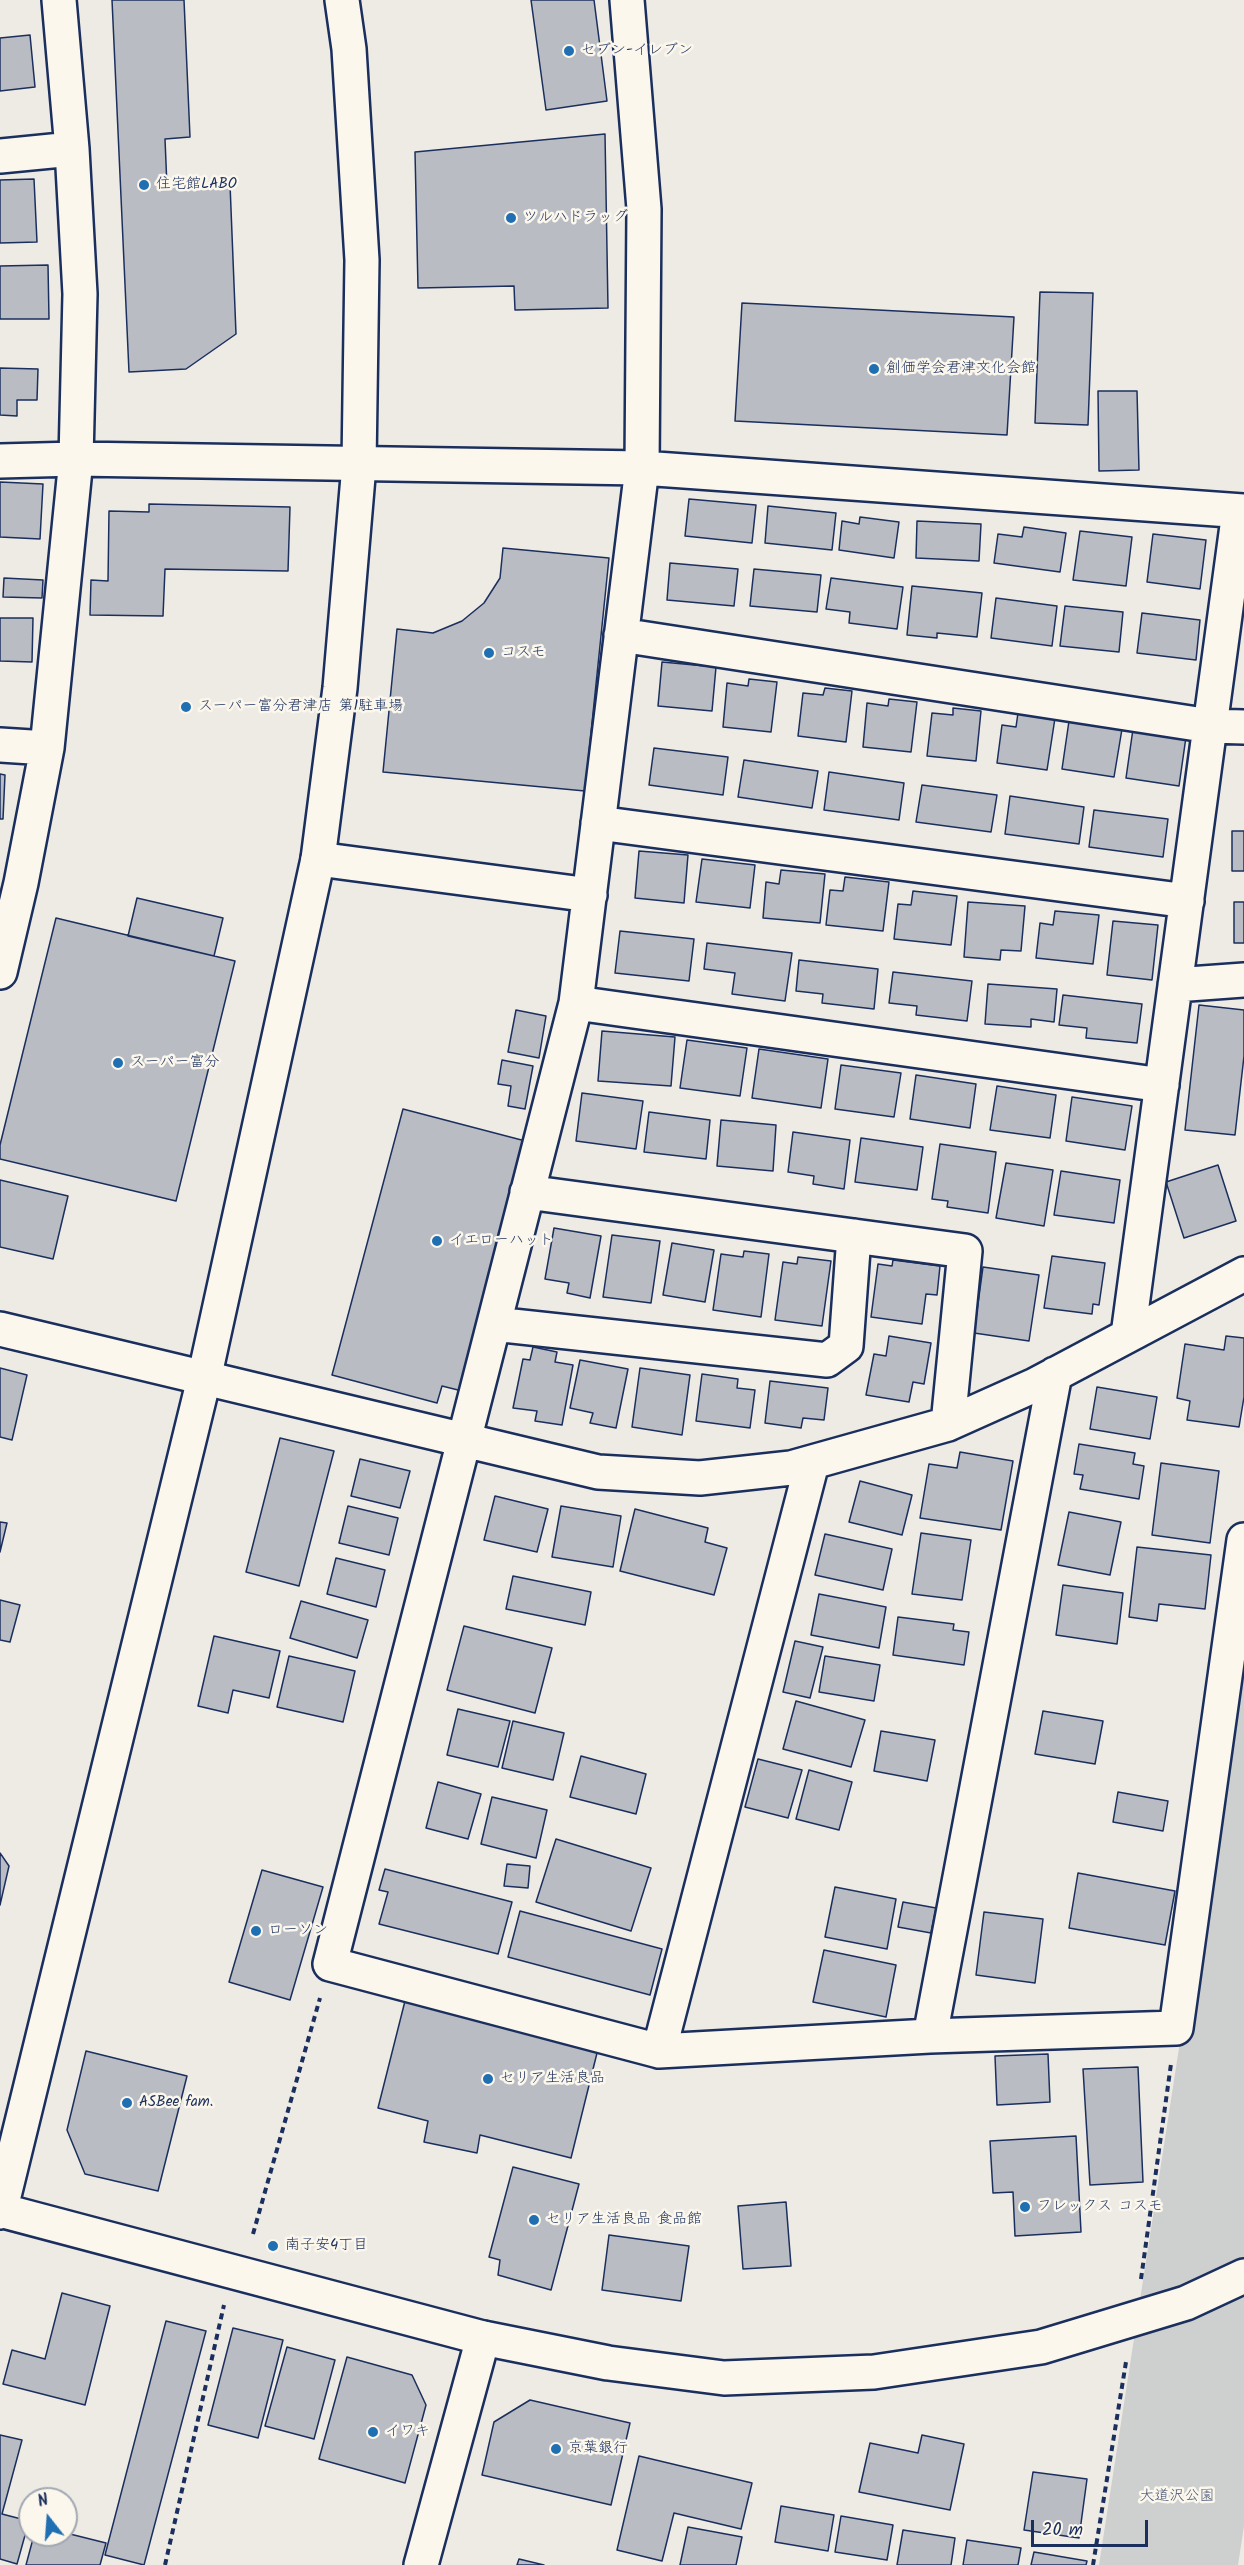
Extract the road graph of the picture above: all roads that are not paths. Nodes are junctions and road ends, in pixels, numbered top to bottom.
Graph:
1 (59, 0) edge
2 (342, 0) edge
3 (627, 0) edge
4 (72, 149) junction
5 (0, 156) edge
6 (76, 459) junction
7 (0, 461) edge
8 (358, 465) junction
9 (642, 468) junction
10 (1241, 511) edge
11 (621, 636) junction
12 (1210, 726) junction
13 (1244, 727) edge
14 (0, 745) edge
15 (47, 748) junction
16 (598, 823) junction
17 (318, 859) junction
18 (590, 895) junction
19 (1187, 901) junction
20 (0, 972) edge
21 (1244, 980) edge
22 (1175, 985) junction
23 (576, 1003) junction
24 (1162, 1085) junction
25 (527, 1192) junction
26 (854, 1236) junction
27 (1244, 1274) edge
28 (494, 1324) junction
29 (0, 1329) edge
30 (1128, 1335) junction
31 (1055, 1374) junction
32 (204, 1379) junction
33 (948, 1424) junction
34 (464, 1440) junction
35 (812, 1463) junction
36 (1244, 1540) edge
37 (930, 2036) junction
38 (659, 2051) junction
39 (0, 2211) edge
40 (1244, 2276) edge
41 (483, 2338) junction
42 (422, 2565) edge

1 - 4 street
2 - 8 street
3 - 9 street
4 - 5 street
4 - 6 street
6 - 7 street
6 - 8 street
6 - 15 street
8 - 9 street
8 - 17 street
9 - 10 street
9 - 11 street
10 - 12 street
11 - 12 street
11 - 16 street
12 - 13 street
12 - 19 street
14 - 15 street
15 - 20 street
16 - 18 street
16 - 19 street
17 - 18 street
17 - 32 street
18 - 23 street
19 - 22 street
21 - 22 street
22 - 24 street
23 - 24 street
23 - 25 street
24 - 30 street
25 - 26 street
25 - 28 street
26 - 28 street
26 - 33 street
27 - 30 street
28 - 34 street
29 - 32 street
30 - 31 street
31 - 33 street
31 - 37 street
32 - 34 street
32 - 39 street
33 - 35 street
34 - 35 street
34 - 38 street
35 - 38 street
36 - 37 street
37 - 38 street
39 - 41 street
40 - 41 street
41 - 42 street

